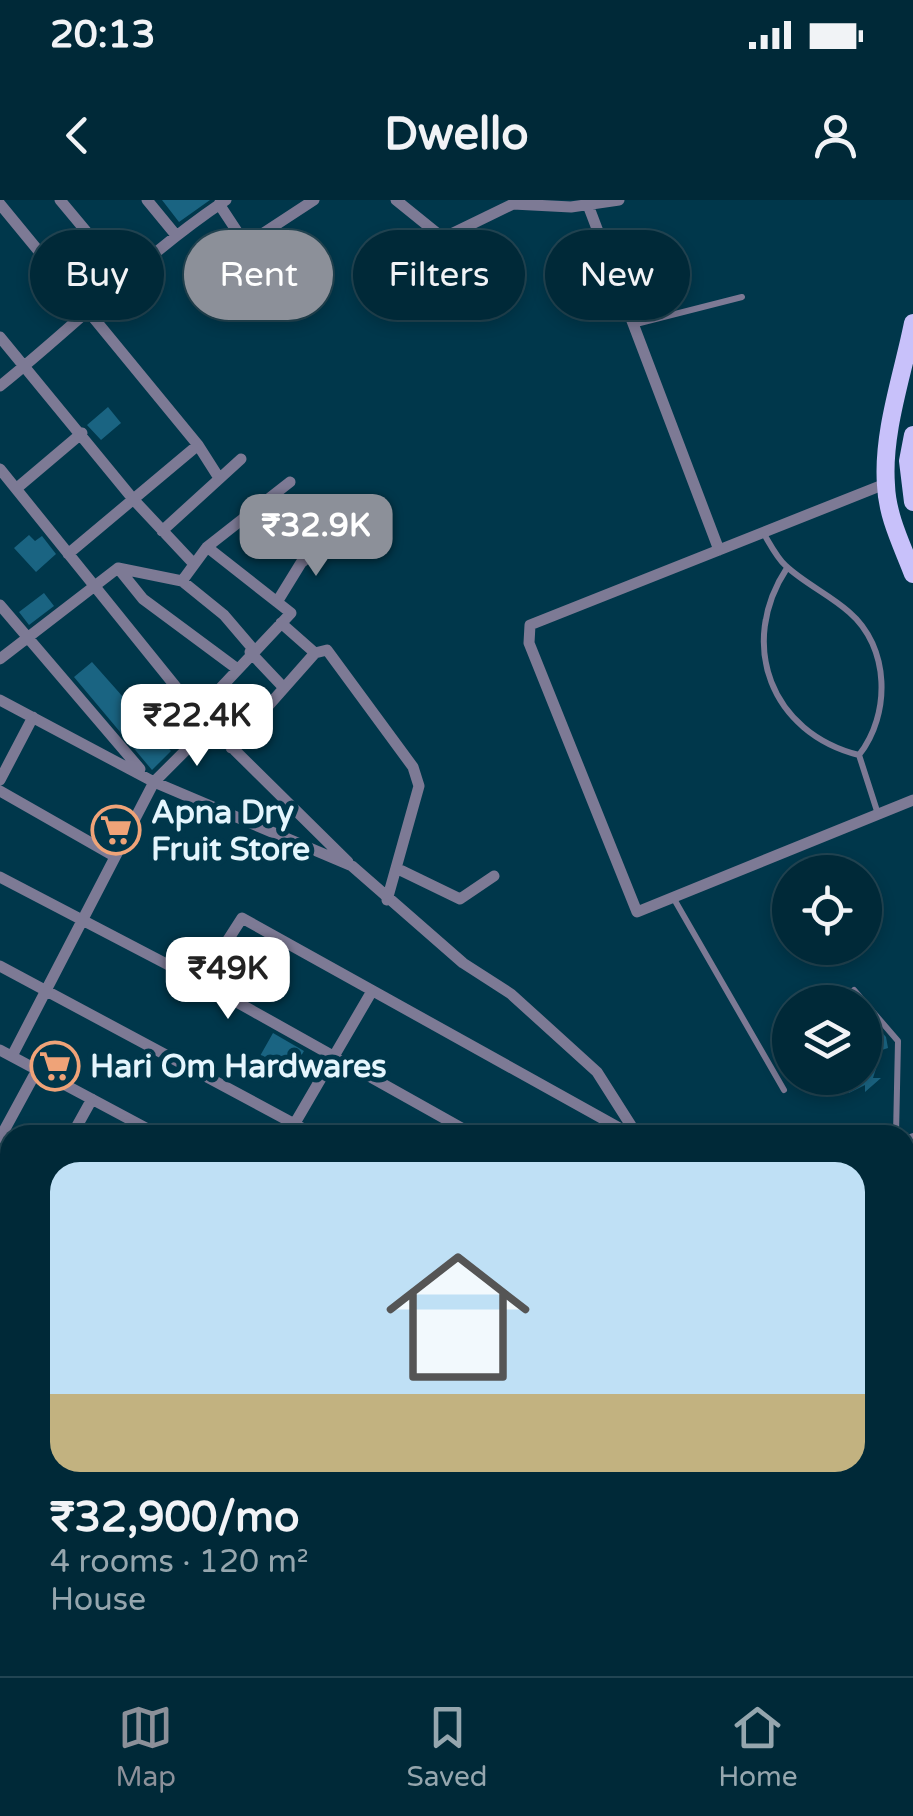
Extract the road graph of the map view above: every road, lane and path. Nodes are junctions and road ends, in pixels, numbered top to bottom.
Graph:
1 (60, 200) edge
2 (147, 200) edge
3 (314, 200) edge
4 (396, 200) edge
5 (619, 200) edge
6 (222, 202) edge
7 (0, 204) edge
8 (588, 206) junction
9 (85, 230) edge
10 (238, 230) edge
11 (268, 230) edge
12 (175, 234) junction
13 (30, 240) edge
14 (164, 244) edge
15 (742, 297) dead end
16 (81, 320) edge
17 (97, 320) edge
18 (913, 323) edge
19 (631, 326) junction
20 (0, 336) edge
21 (24, 366) junction
22 (0, 386) edge
23 (82, 433) junction
24 (913, 436) edge
25 (198, 445) junction
26 (241, 459) dead end
27 (0, 469) edge
28 (219, 478) junction
29 (290, 482) dead end
30 (886, 484) junction
31 (16, 488) junction
32 (132, 499) junction
33 (913, 502) edge
34 (162, 531) junction
35 (763, 533) junction
36 (332, 537) dead end
37 (208, 547) junction
38 (719, 550) junction
39 (68, 554) junction
40 (193, 564) junction
41 (118, 568) junction
42 (787, 568) junction
43 (913, 574) edge
44 (182, 582) junction
45 (94, 585) junction
46 (277, 602) junction
47 (0, 605) edge
48 (281, 623) junction
49 (28, 639) junction
50 (252, 650) junction
51 (315, 653) junction
52 (0, 659) edge
53 (236, 668) junction
54 (284, 688) junction
55 (0, 700) edge
56 (197, 713) junction
57 (33, 718) junction
58 (210, 726) junction
59 (231, 748) junction
60 (859, 755) junction
61 (149, 778) junction
62 (0, 780) edge
63 (0, 791) edge
64 (913, 800) edge
65 (878, 814) junction
66 (114, 856) junction
67 (352, 866) junction
68 (396, 868) junction
69 (494, 876) dead end
70 (0, 877) edge
71 (673, 898) junction
72 (387, 900) junction
73 (84, 923) junction
74 (0, 966) edge
75 (201, 982) junction
76 (372, 990) junction
77 (46, 991) junction
78 (882, 1022) edge
79 (6, 1053) edge
80 (333, 1059) junction
81 (772, 1069) edge
82 (37, 1070) junction
83 (92, 1099) junction
84 (7, 1125) edge
85 (78, 1125) edge
86 (140, 1125) edge
87 (285, 1125) edge
88 (294, 1125) edge
89 (455, 1125) edge
90 (616, 1125) edge
91 (628, 1125) edge
92 (896, 1125) edge

1 - 9 street
2 - 12 street
3 - 11 street
4 - 8 street
5 - 8 street
6 - 10 street
6 - 12 street
7 - 13 street
8 - 19 street
12 - 14 street
15 - 19 lane
16 - 21 street
17 - 25 street
18 - 30 main road
19 - 38 street
20 - 21 street
21 - 22 street
21 - 23 street
23 - 31 street
23 - 32 street
24 - 33 main road
25 - 28 street
25 - 32 street
26 - 28 street
27 - 31 street
28 - 34 street
29 - 37 street
30 - 35 street
30 - 43 main road
31 - 39 street
32 - 34 street
32 - 39 street
34 - 40 street
35 - 38 street
35 - 42 lane
36 - 46 street
37 - 40 street
37 - 46 street
38 - 71 street
39 - 45 street
40 - 44 street
41 - 44 street
41 - 45 street
41 - 53 street
42 - 60 lane
42 - 60 lane
44 - 50 street
45 - 49 street
45 - 56 street
46 - 48 street
47 - 49 street
48 - 50 street
48 - 51 street
49 - 52 street
49 - 61 street
50 - 53 street
50 - 54 street
51 - 54 street
51 - 68 street
53 - 56 street
54 - 59 street
55 - 57 street
56 - 58 street
57 - 61 street
57 - 62 street
58 - 59 street
58 - 61 street
59 - 67 street
60 - 65 lane
61 - 66 street
61 - 67 street
63 - 66 street
64 - 65 street
65 - 71 street
66 - 73 street
67 - 72 street
68 - 69 street
68 - 72 street
70 - 73 street
71 - 81 lane
72 - 91 street
73 - 75 street
73 - 77 street
74 - 77 street
75 - 76 street
75 - 80 street
76 - 80 street
76 - 90 street
77 - 79 street
77 - 87 street
78 - 92 lane
79 - 82 street
80 - 88 street
80 - 89 street
82 - 83 street
82 - 84 street
83 - 85 street
83 - 86 street

